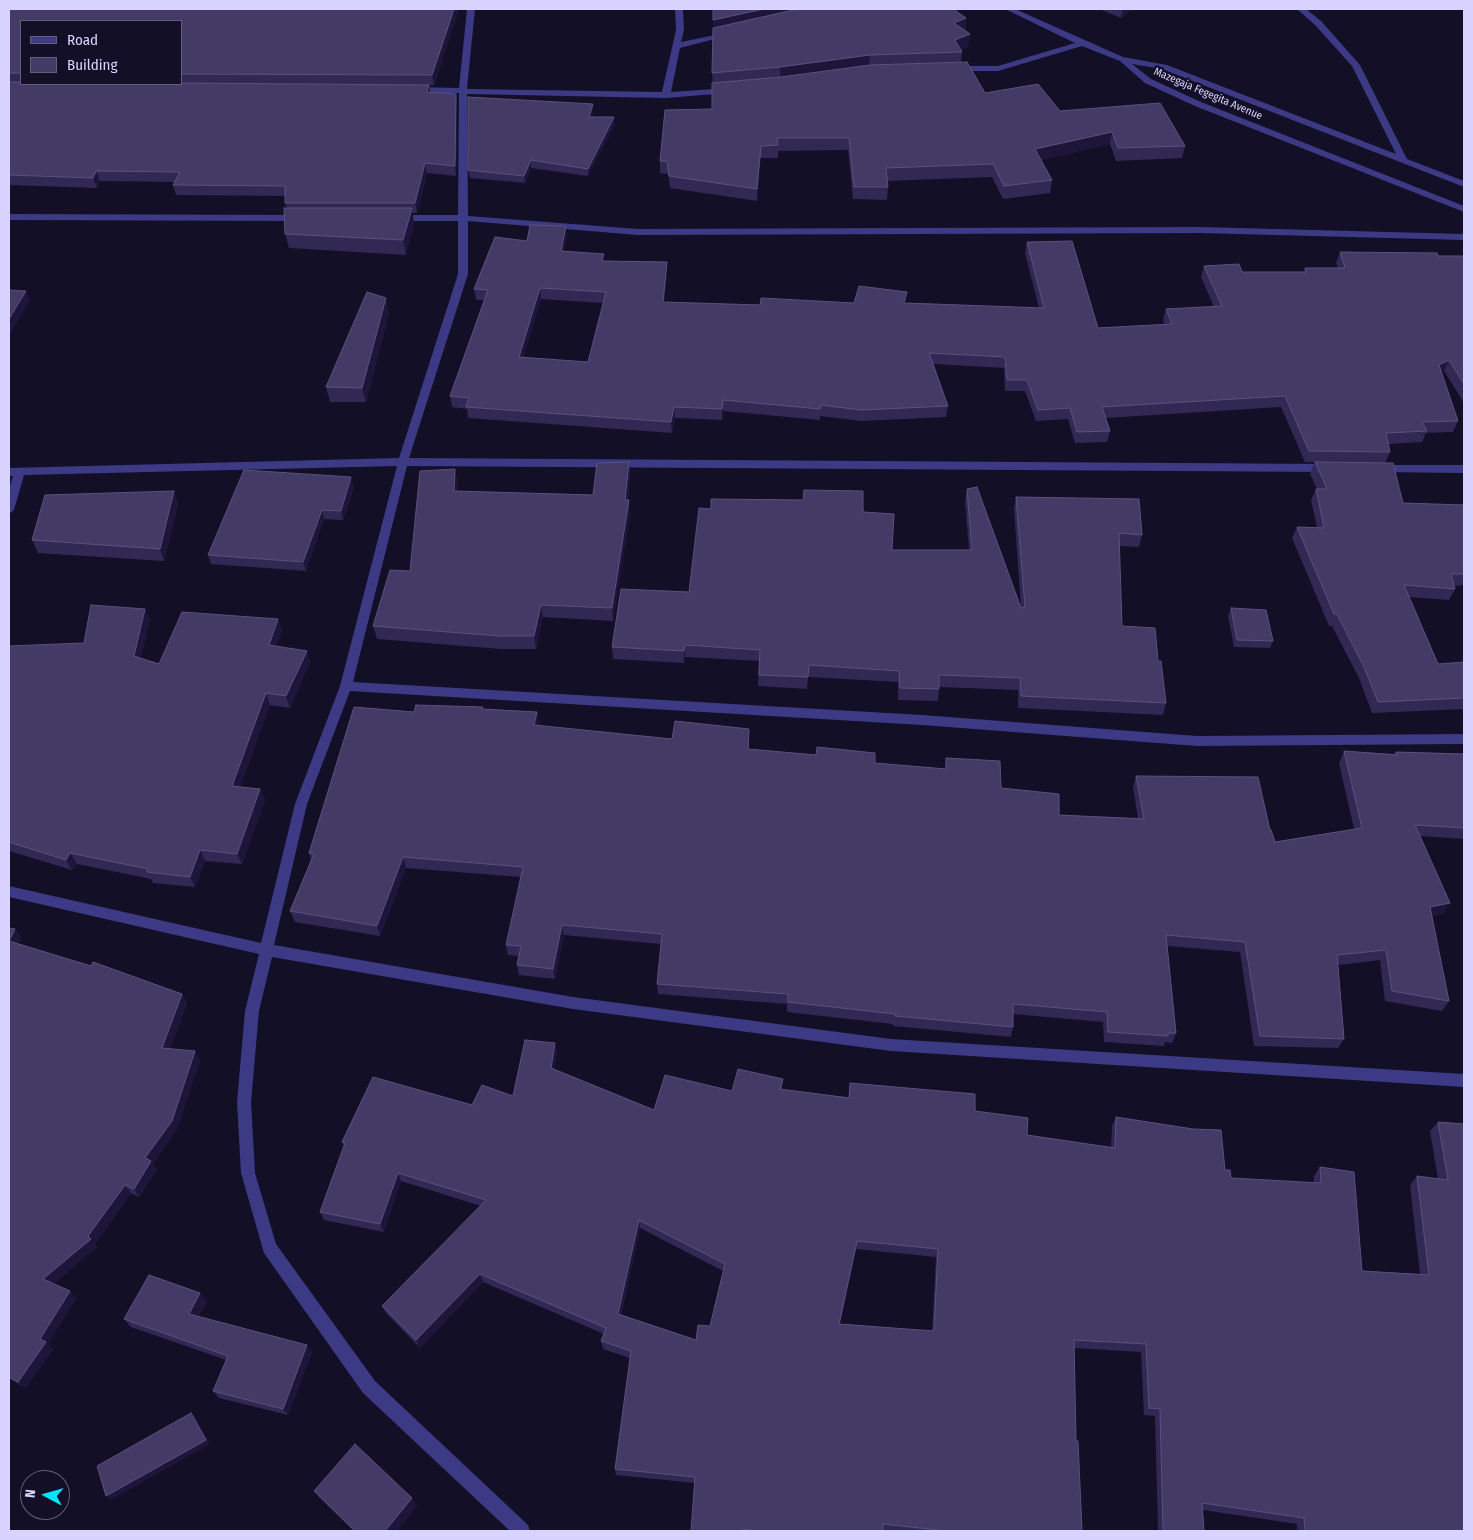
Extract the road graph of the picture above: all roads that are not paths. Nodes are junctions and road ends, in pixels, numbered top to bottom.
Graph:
1 (471, 9) edge
2 (679, 9) edge
3 (1009, 9) edge
4 (1301, 9) edge
5 (743, 30) edge
6 (1083, 43) junction
7 (676, 46) junction
8 (1121, 59) junction
9 (948, 70) edge
10 (733, 89) edge
11 (404, 90) edge
12 (463, 90) junction
13 (666, 95) junction
14 (1403, 160) junction
15 (1464, 184) edge
16 (1464, 209) edge
17 (9, 216) edge
18 (315, 218) edge
19 (384, 218) edge
20 (463, 218) junction
21 (1464, 237) edge
22 (403, 462) junction
23 (1344, 468) edge
24 (1364, 468) edge
25 (1464, 469) edge
26 (14, 472) edge
27 (9, 510) edge
28 (346, 686) junction
29 (1464, 739) edge
30 (9, 892) edge
31 (267, 950) junction
32 (1464, 1080) edge
33 (522, 1531) edge

1 - 12 street
2 - 7 street
3 - 6 street
4 - 14 street
5 - 7 street
6 - 8 street
6 - 9 street
7 - 13 street
8 - 14 street, Mazegaja Fegegita Avenue
8 - 16 street, Mazegaja Fegegita Avenue
10 - 13 street
11 - 12 street
12 - 13 street
12 - 20 street
14 - 15 street, Mazegaja Fegegita Avenue
17 - 18 street
19 - 20 street
20 - 21 street
20 - 22 street
22 - 23 street
22 - 26 street
22 - 28 street
24 - 25 street
26 - 27 street
28 - 29 street
28 - 31 street
30 - 31 street
31 - 32 street
31 - 33 street

